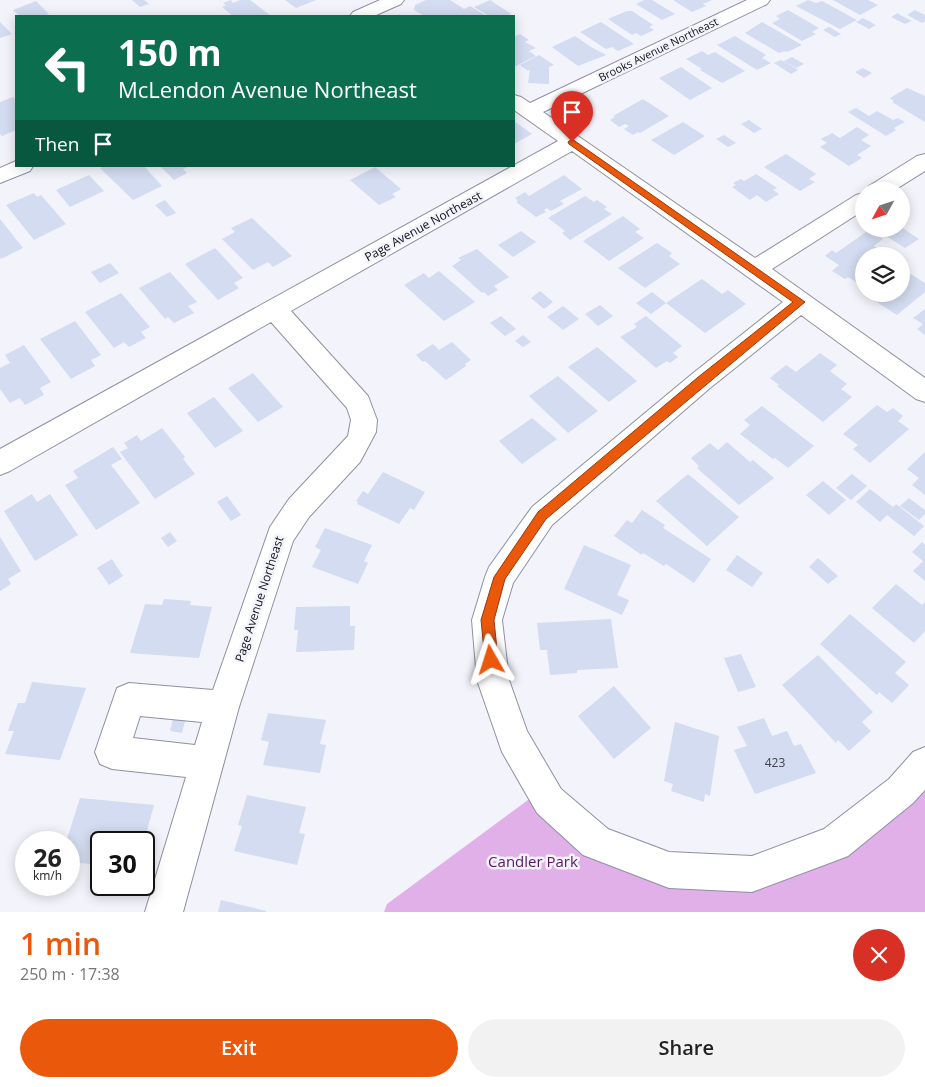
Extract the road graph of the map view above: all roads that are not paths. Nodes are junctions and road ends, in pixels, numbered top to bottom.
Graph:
1 (395, 0) edge
2 (761, 0) edge
3 (377, 8) edge
4 (361, 15) edge
5 (521, 106) edge
6 (572, 142) junction
7 (925, 161) edge
8 (20, 167) edge
9 (0, 176) edge
10 (891, 182) edge
11 (855, 206) edge
12 (755, 269) junction
13 (800, 302) junction
14 (274, 309) junction
15 (925, 392) edge
16 (0, 463) edge
17 (224, 707) junction
18 (207, 763) junction
19 (925, 764) edge
20 (164, 912) edge

1 - 3 street
2 - 5 street, Brooks Avenue Northeast
3 - 4 street
5 - 6 street
6 - 12 street
6 - 14 street, Page Avenue Northeast
7 - 10 street
8 - 9 street
11 - 12 street
12 - 13 street
13 - 15 street
13 - 19 street
14 - 16 street, Page Avenue Northeast
14 - 17 street, Page Avenue Northeast
17 - 18 street, Page Avenue Northeast
17 - 18 street
18 - 20 street, Page Avenue Northeast

